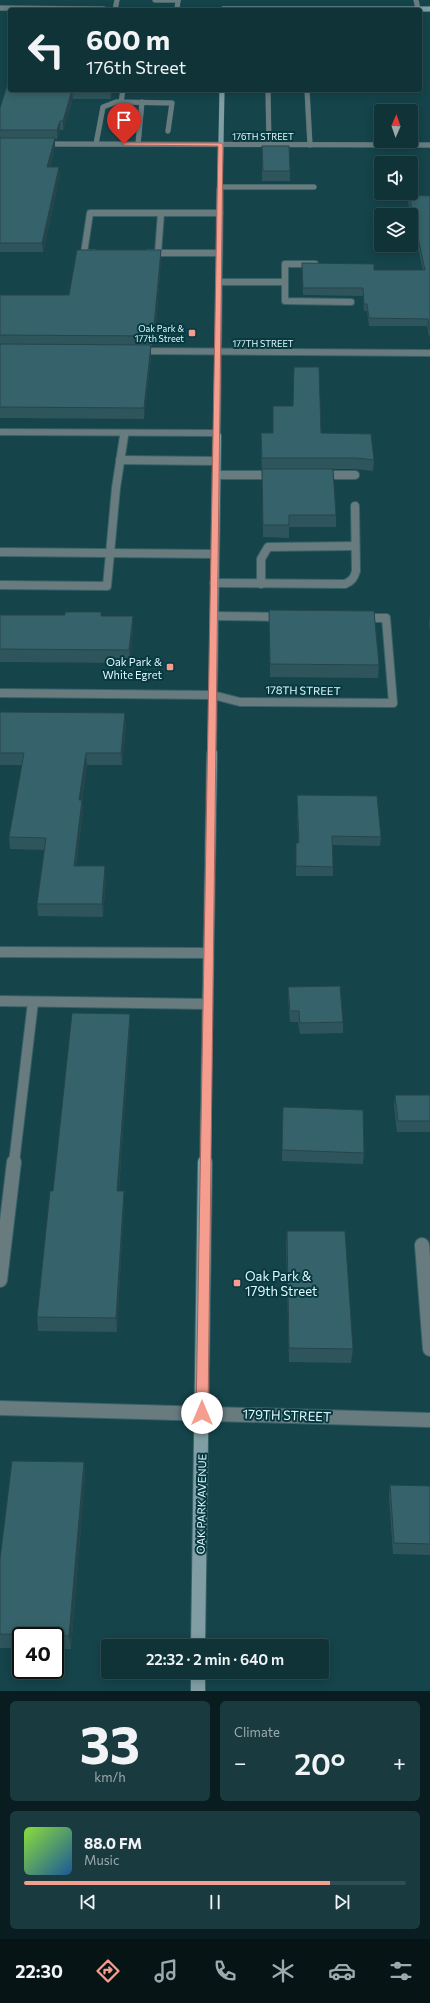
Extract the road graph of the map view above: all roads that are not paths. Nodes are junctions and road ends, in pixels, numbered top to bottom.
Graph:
1 (155, 0) edge
2 (178, 0) edge
3 (123, 92) edge
4 (222, 92) edge
5 (268, 92) edge
6 (307, 92) edge
7 (121, 102) junction
8 (142, 102) junction
9 (168, 131) dead end
10 (37, 144) edge
11 (96, 144) junction
12 (138, 144) junction
13 (221, 145) junction
14 (269, 145) junction
15 (310, 145) junction
16 (430, 145) edge
17 (220, 187) junction
18 (314, 187) dead end
19 (162, 213) junction
20 (220, 213) junction
21 (99, 253) edge
22 (144, 253) edge
23 (158, 253) junction
24 (219, 253) junction
25 (321, 264) edge
26 (219, 282) junction
27 (285, 282) junction
28 (351, 302) dead end
29 (128, 351) edge
30 (218, 351) junction
31 (430, 353) edge
32 (0, 432) edge
33 (124, 433) junction
34 (216, 433) junction
35 (120, 460) junction
36 (216, 461) junction
37 (216, 475) junction
38 (286, 475) edge
39 (309, 475) edge
40 (355, 475) edge
41 (355, 506) dead end
42 (355, 546) junction
43 (0, 552) edge
44 (110, 553) junction
45 (215, 554) junction
46 (214, 583) junction
47 (261, 584) junction
48 (0, 585) edge
49 (214, 616) junction
50 (294, 617) edge
51 (356, 618) edge
52 (0, 693) edge
53 (213, 695) junction
54 (0, 952) edge
55 (208, 953) junction
56 (0, 1001) edge
57 (33, 1002) junction
58 (208, 1004) junction
59 (3, 1235) edge
60 (422, 1245) dead end
61 (0, 1280) edge
62 (430, 1349) edge
63 (0, 1408) edge
64 (202, 1413) junction
65 (430, 1420) edge
66 (198, 1639) edge
67 (198, 1679) edge
68 (198, 1691) edge

1 - 2 street
3 - 7 street
4 - 13 street, OAK PARK AVENUE
5 - 14 street
6 - 15 street
7 - 8 street
7 - 11 street
8 - 9 street
8 - 12 street
10 - 11 street, 176TH STREET
11 - 12 street, 176TH STREET
12 - 13 street, 176TH STREET
13 - 14 street, 176TH STREET
13 - 17 street, OAK PARK AVENUE
14 - 15 street, 176TH STREET
15 - 16 street, 176TH STREET
17 - 18 street
17 - 20 street, OAK PARK AVENUE
19 - 20 street
19 - 21 street
19 - 23 street
20 - 24 street, OAK PARK AVENUE
22 - 23 street
23 - 24 street
24 - 26 street, OAK PARK AVENUE
25 - 27 street
26 - 27 street
26 - 30 street, OAK PARK AVENUE
27 - 28 street
29 - 30 street, 177TH STREET
30 - 31 street, 177TH STREET
30 - 34 street, OAK PARK AVENUE
32 - 33 street
33 - 34 street
33 - 35 street
34 - 36 street, OAK PARK AVENUE
35 - 36 street
35 - 44 street
36 - 37 street, OAK PARK AVENUE
37 - 38 street
37 - 45 street, OAK PARK AVENUE
39 - 40 street
41 - 42 street
42 - 47 street
42 - 47 street
43 - 44 street
44 - 45 street
44 - 48 street
45 - 46 street, OAK PARK AVENUE
46 - 47 street
46 - 49 street, OAK PARK AVENUE
49 - 50 street
49 - 53 street, OAK PARK AVENUE
51 - 53 street, 178TH STREET
52 - 53 street, 178TH STREET
53 - 55 street, OAK PARK AVENUE
54 - 55 street
55 - 58 street, OAK PARK AVENUE
56 - 57 street
57 - 58 street
57 - 59 street
58 - 64 street, OAK PARK AVENUE
59 - 61 street
60 - 62 street
63 - 64 street, 179TH STREET
64 - 65 street, 179TH STREET
64 - 66 street, OAK PARK AVENUE
67 - 68 street

